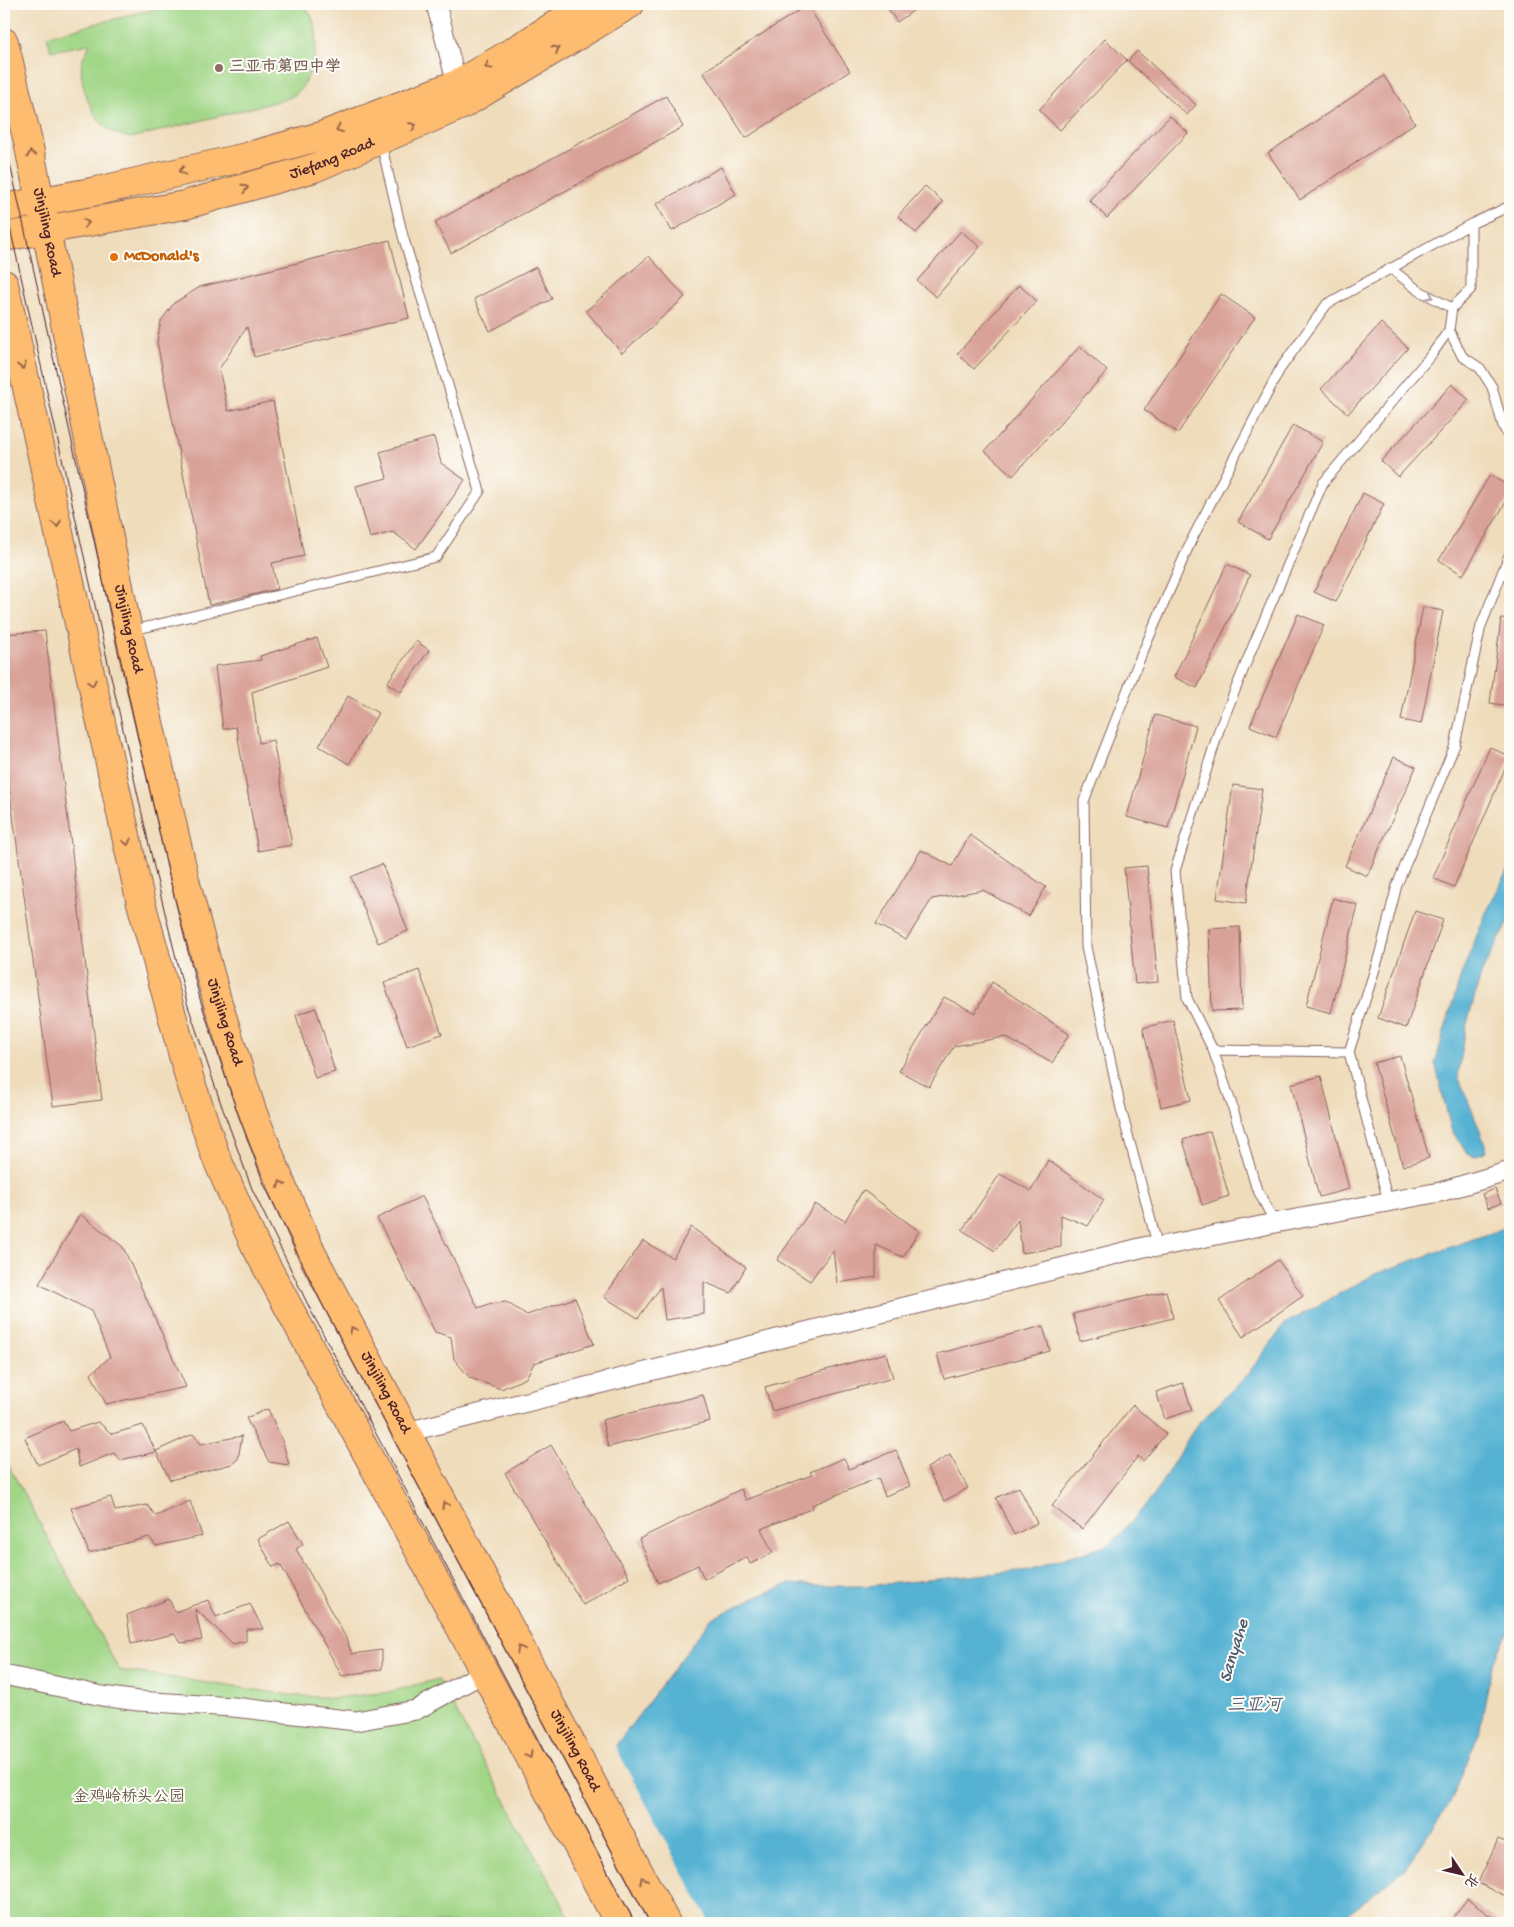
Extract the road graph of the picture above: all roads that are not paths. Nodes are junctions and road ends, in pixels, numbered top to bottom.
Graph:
1 (436, 4) edge
2 (589, 4) edge
3 (630, 4) edge
4 (4, 42) edge
5 (457, 84) junction
6 (380, 140) junction
7 (40, 202) junction
8 (1510, 206) edge
9 (4, 208) edge
10 (1471, 224) junction
11 (46, 230) junction
12 (4, 237) edge
13 (1390, 268) junction
14 (4, 284) edge
15 (1452, 308) junction
16 (1448, 330) junction
17 (1510, 440) edge
18 (1510, 553) edge
19 (128, 631) junction
20 (1213, 1050) junction
21 (1349, 1052) junction
22 (1510, 1171) edge
23 (1388, 1201) junction
24 (1275, 1223) junction
25 (1158, 1247) junction
26 (407, 1432) junction
27 (485, 1672) junction
28 (4, 1675) edge
29 (619, 1923) edge
30 (666, 1923) edge

1 - 5 street
2 -> 5 main road, Jiefang Road
6 -> 3 main road, Jiefang Road
7 -> 4 main road, Jinjiling Road
5 -> 7 main road, Jiefang Road
11 -> 6 main road, Jiefang Road
6 - 19 lane
7 - 9 main road, Jiefang Road
7 - 11 main road, Jinjiling Road
8 - 10 lane
10 - 13 lane
10 - 15 lane
11 - 12 main road, Jiefang Road
11 - 19 main road, Jinjiling Road
13 -> 15 lane
13 - 25 lane
14 -> 27 main road
15 - 16 lane
16 - 17 lane
16 - 20 lane
18 - 21 lane
26 -> 19 main road, Jinjiling Road
20 - 21 lane
20 - 24 lane
21 - 23 lane
22 - 23 street
23 - 24 street
24 - 25 street
25 - 26 street
30 -> 26 main road, Jinjiling Road
27 - 28 street
27 -> 29 main road

